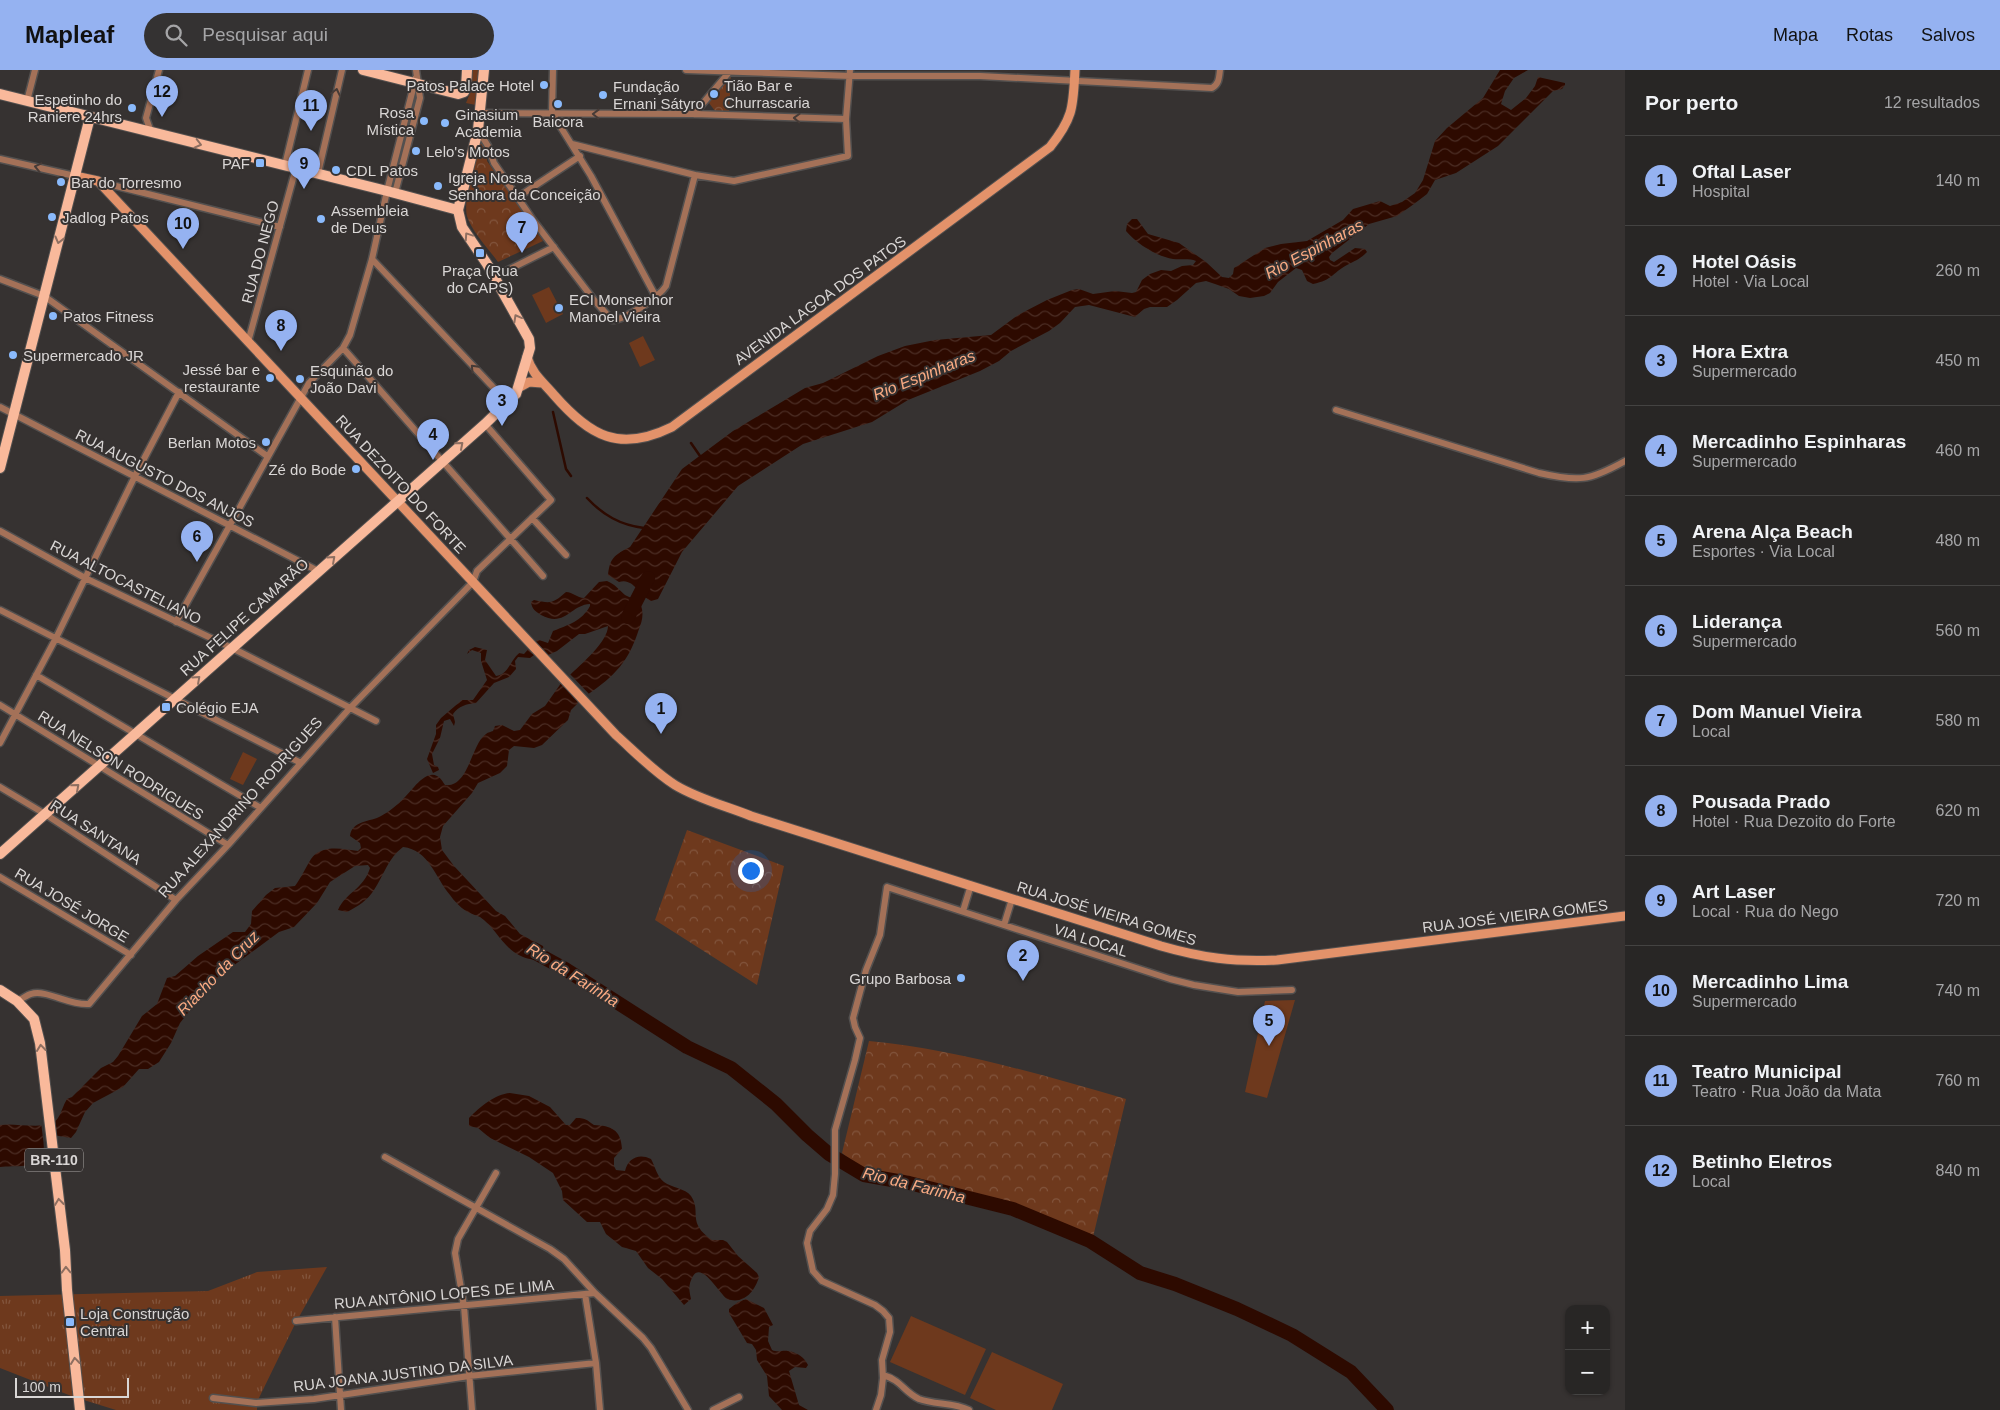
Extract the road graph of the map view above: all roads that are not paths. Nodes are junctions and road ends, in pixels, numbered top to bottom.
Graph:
1 (35, 70) edge
2 (159, 70) edge
3 (308, 70) edge
4 (342, 70) edge
5 (364, 70) edge
6 (466, 70) edge
7 (484, 70) edge
8 (553, 70) edge
9 (686, 70) edge
10 (1075, 70) edge
11 (1220, 70) edge
12 (729, 71) edge
13 (850, 73) edge
14 (971, 73) edge
15 (980, 73) edge
16 (416, 78) edge
17 (1074, 82) junction
18 (0, 94) edge
19 (27, 101) junction
20 (481, 113) junction
21 (552, 113) junction
22 (694, 114) junction
23 (90, 117) junction
24 (846, 119) junction
25 (478, 130) junction
26 (150, 132) junction
27 (572, 144) junction
28 (580, 156) junction
29 (0, 159) edge
30 (285, 165) junction
31 (296, 168) junction
32 (318, 173) junction
33 (695, 175) junction
34 (75, 176) junction
35 (98, 181) junction
36 (391, 192) junction
37 (518, 197) junction
38 (458, 210) junction
39 (280, 226) junction
40 (554, 247) junction
41 (372, 259) junction
42 (494, 277) junction
43 (0, 278) edge
44 (44, 296) junction
45 (656, 297) junction
46 (248, 342) junction
47 (343, 348) junction
48 (527, 357) junction
49 (534, 373) junction
50 (522, 377) junction
51 (542, 383) junction
52 (518, 388) junction
53 (179, 392) junction
54 (300, 397) junction
55 (508, 403) junction
56 (0, 407) edge
57 (1336, 410) dead end
58 (14, 414) junction
59 (485, 424) junction
60 (267, 456) junction
61 (443, 461) junction
62 (1625, 461) edge
63 (0, 468) edge
64 (135, 476) junction
65 (398, 501) junction
66 (532, 518) junction
67 (229, 525) junction
68 (0, 531) edge
69 (510, 540) junction
70 (566, 555) dead end
71 (318, 571) junction
72 (543, 576) dead end
73 (85, 578) junction
74 (473, 582) junction
75 (0, 610) edge
76 (176, 622) junction
77 (56, 638) junction
78 (232, 648) junction
79 (36, 675) junction
80 (175, 699) junction
81 (0, 705) edge
82 (350, 708) junction
83 (14, 714) junction
84 (376, 720) dead end
85 (135, 734) junction
86 (616, 735) joint
87 (0, 743) edge
88 (300, 763) junction
89 (99, 766) junction
90 (0, 787) edge
91 (261, 808) junction
92 (45, 814) junction
93 (228, 845) junction
94 (0, 854) edge
95 (0, 877) edge
96 (971, 885) junction
97 (1012, 898) junction
98 (176, 900) junction
99 (963, 911) junction
100 (1625, 916) edge
101 (1004, 925) junction
102 (131, 955) junction
103 (0, 990) edge
104 (1292, 990) dead end
105 (17, 1001) junction
106 (385, 1158) dead end
107 (496, 1172) dead end
108 (476, 1209) junction
109 (595, 1293) junction
110 (585, 1294) junction
111 (464, 1306) junction
112 (335, 1317) junction
113 (296, 1321) dead end
114 (596, 1363) junction
115 (883, 1375) junction
116 (469, 1376) junction
117 (340, 1395) junction
118 (739, 1397) dead end
119 (213, 1398) dead end
120 (80, 1410) edge
121 (341, 1410) edge
122 (472, 1410) edge
123 (600, 1410) edge
124 (688, 1410) edge
125 (713, 1410) edge
126 (876, 1410) edge
127 (970, 1410) edge

1 - 19 street
2 - 26 street
3 - 30 street
32 -> 4 street
5 - 16 main road
6 - 16 main road
7 - 20 main road
8 - 21 street
9 - 12 street
10 - 17 main road, AVENIDA LAGOA DOS PATOS
11 - 17 street
12 - 13 street
12 - 22 street
13 - 14 street
13 - 24 street
14 - 15 street
15 - 17 street
16 - 36 street
17 - 51 main road, AVENIDA LAGOA DOS PATOS
18 - 19 main road
19 - 23 main road
20 - 21 street
20 - 25 main road
22 -> 21 street
21 - 27 street
24 -> 22 street
23 - 26 main road
23 - 34 main road
24 - 33 street
25 - 37 street
25 - 38 main road
26 -> 30 main road
27 - 28 street
27 - 33 street
28 - 37 street
28 - 45 street
34 -> 29 street
30 - 31 main road
31 - 32 main road
31 - 39 street, RUA DO NEGO
32 - 36 main road
33 - 45 street
34 - 35 main road
34 -> 44 main road
35 - 39 street
35 - 46 main road, RUA DEZOITO DO FORTE
36 - 38 main road
36 - 41 street
37 - 40 street
42 -> 38 main road, RUA FELIPE CAMARÃO
39 - 46 street, RUA DO NEGO
40 - 42 street
40 - 45 street
41 - 47 street
55 -> 41 street
48 -> 42 main road, RUA FELIPE CAMARÃO
43 - 44 street
44 - 53 street
44 - 58 main road
46 - 54 main road, RUA DEZOITO DO FORTE
47 - 54 street
47 - 61 street
48 - 49 main road, AVENIDA LAGOA DOS PATOS
48 - 50 main road, RUA FELIPE CAMARÃO
49 - 50 main road
49 - 51 main road, AVENIDA LAGOA DOS PATOS
50 - 52 main road, RUA FELIPE CAMARÃO
51 - 52 main road
52 - 55 main road, RUA FELIPE CAMARÃO
53 - 60 street
53 - 64 street
54 - 60 street
54 - 65 main road, RUA DEZOITO DO FORTE
55 - 59 main road, RUA FELIPE CAMARÃO
56 - 58 street, RUA AUGUSTO DOS ANJOS
57 - 62 street
58 - 63 main road
58 - 64 street, RUA AUGUSTO DOS ANJOS
61 -> 59 main road, RUA FELIPE CAMARÃO
59 - 66 street, RUA ALEXANDRINO RODRIGUES
60 - 67 street
61 - 65 main road, RUA FELIPE CAMARÃO
61 - 69 street
64 - 67 street, RUA AUGUSTO DOS ANJOS
64 - 73 street
71 -> 65 main road, RUA FELIPE CAMARÃO
65 - 74 main road, RUA DEZOITO DO FORTE
66 - 69 street, RUA ALEXANDRINO RODRIGUES
66 - 70 street
67 - 71 street, RUA AUGUSTO DOS ANJOS
67 - 76 street
68 - 73 street, RUA ALTOCASTELIANO
69 - 72 street
69 - 74 street, RUA ALEXANDRINO RODRIGUES
71 - 78 main road, RUA FELIPE CAMARÃO
73 - 76 street, RUA ALTOCASTELIANO
73 - 77 street
74 - 82 street, RUA ALEXANDRINO RODRIGUES
74 - 86 main road, RUA DEZOITO DO FORTE
75 - 77 street
76 - 78 street, RUA ALTOCASTELIANO
77 - 79 street
77 - 80 street
80 -> 78 main road, RUA FELIPE CAMARÃO
78 - 82 street, RUA ALTOCASTELIANO
79 - 83 street
79 - 85 street
80 - 85 main road, RUA FELIPE CAMARÃO
80 - 88 street
81 - 83 street, RUA NELSON RODRIGUES
82 - 84 street, RUA ALTOCASTELIANO
82 - 88 street, RUA ALEXANDRINO RODRIGUES
83 - 87 street
83 - 89 street, RUA NELSON RODRIGUES
85 - 89 main road, RUA FELIPE CAMARÃO
85 - 91 street
86 - 96 main road, RUA JOSÉ VIEIRA GOMES
88 - 91 street, RUA ALEXANDRINO RODRIGUES
92 -> 89 main road, RUA FELIPE CAMARÃO
89 - 93 street, RUA NELSON RODRIGUES
90 - 92 street, RUA SANTANA
91 - 93 street, RUA ALEXANDRINO RODRIGUES
92 - 94 main road, RUA FELIPE CAMARÃO
92 - 98 street, RUA SANTANA
93 - 98 street, RUA ALEXANDRINO RODRIGUES
95 - 102 street, RUA JOSÉ JORGE
96 - 97 main road, RUA JOSÉ VIEIRA GOMES
96 - 99 street
97 - 100 main road, RUA JOSÉ VIEIRA GOMES
97 - 101 street
98 - 102 street, RUA ALEXANDRINO RODRIGUES
99 - 101 street, VIA LOCAL
99 - 115 street, VIA LOCAL
101 - 104 street, VIA LOCAL
102 - 105 street, RUA ALEXANDRINO RODRIGUES
103 - 105 main road, BR-110
120 -> 105 main road, BR-110
106 - 108 street
107 - 108 street
108 - 109 street
108 - 111 street
109 - 110 street, RUA ANTÔNIO LOPES DE LIMA
109 - 124 street
110 - 111 street, RUA ANTÔNIO LOPES DE LIMA
110 - 114 street
111 - 112 street, RUA ANTÔNIO LOPES DE LIMA
111 - 116 street
112 - 113 street, RUA ANTÔNIO LOPES DE LIMA
112 - 117 street
114 - 116 street, RUA JOANA JUSTINO DA SILVA
114 - 123 street
115 - 126 street
115 - 127 street
116 - 117 street, RUA JOANA JUSTINO DA SILVA
116 - 122 street
117 - 119 street, RUA JOANA JUSTINO DA SILVA
117 - 121 street
118 - 125 street

